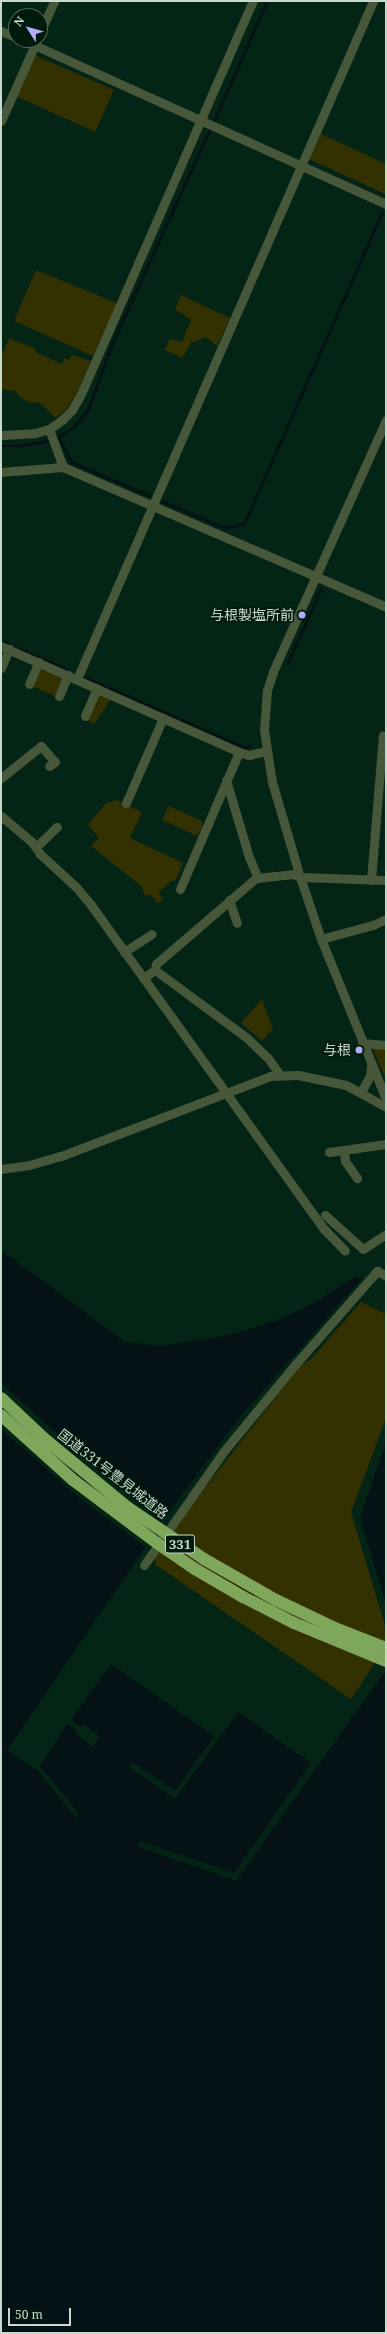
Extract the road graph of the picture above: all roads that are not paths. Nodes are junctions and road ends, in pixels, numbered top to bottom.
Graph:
1 (54, 1) edge
2 (253, 1) edge
3 (373, 1) edge
4 (48, 14) edge
5 (33, 48) edge
6 (48, 48) edge
7 (201, 120) junction
8 (1, 121) edge
9 (300, 165) junction
10 (386, 204) edge
11 (386, 420) edge
12 (49, 429) junction
13 (1, 434) edge
14 (63, 467) junction
15 (1, 472) edge
16 (153, 505) junction
17 (316, 576) junction
18 (386, 607) edge
19 (5, 648) edge
20 (39, 662) junction
21 (1, 668) edge
22 (72, 677) junction
23 (30, 684) dead end
24 (97, 688) junction
25 (59, 696) dead end
26 (84, 716) dead end
27 (163, 718) junction
28 (383, 735) dead end
29 (266, 751) junction
30 (239, 752) junction
31 (49, 766) dead end
32 (1, 778) edge
33 (226, 780) junction
34 (126, 803) dead end
35 (1, 816) edge
36 (57, 827) dead end
37 (36, 847) junction
38 (300, 877) junction
39 (258, 878) junction
40 (371, 880) junction
41 (386, 880) edge
42 (180, 889) dead end
43 (229, 900) junction
44 (386, 919) edge
45 (237, 923) dead end
46 (152, 934) dead end
47 (321, 939) junction
48 (124, 952) junction
49 (155, 970) junction
50 (143, 978) junction
51 (362, 1043) junction
52 (386, 1045) edge
53 (371, 1065) junction
54 (280, 1075) junction
55 (226, 1092) junction
56 (361, 1092) junction
57 (386, 1099) edge
58 (386, 1106) edge
59 (386, 1144) edge
60 (344, 1151) junction
61 (329, 1152) dead end
62 (1, 1169) edge
63 (357, 1178) dead end
64 (326, 1215) dead end
65 (386, 1234) edge
66 (345, 1251) dead end
67 (386, 1276) edge
68 (1, 1398) edge
69 (1, 1415) edge
70 (144, 1565) dead end
71 (386, 1648) edge
72 (386, 1661) edge

1 - 4 street
2 - 7 street
3 - 9 street
5 - 8 street
6 - 7 street
7 - 9 street
7 - 12 street
9 - 10 street
9 - 16 street
11 - 17 street
12 - 13 street
12 - 14 street
14 - 15 street
14 - 16 street
16 - 17 street
16 - 22 street
17 - 18 street
17 - 29 street
19 - 20 street
19 - 21 street
20 - 22 street
20 - 23 street
22 - 24 street
22 - 25 street
24 - 26 street
24 - 27 street
27 - 30 street
27 - 34 street
28 - 40 street
29 - 30 street
29 - 38 street
30 - 33 street
31 - 32 street
33 - 39 street
33 - 42 street
35 - 37 street
36 - 37 street
37 - 48 street
38 - 39 street
38 - 40 street
38 - 47 street
39 - 43 street
40 - 41 street
43 - 45 street
43 - 49 street
44 - 47 street
46 - 48 street
47 - 51 street
48 - 50 street
49 - 50 street
49 - 54 street
50 - 55 street
51 - 52 street
51 - 53 street
53 - 56 street
53 - 57 street
54 - 55 street
54 - 56 street
55 - 62 street
55 - 66 street
56 - 58 street
59 - 60 street
60 - 61 street
60 - 63 street
64 - 65 street
67 - 70 street
68 - 71 highway, 国道331号豊見城道路 / 331, bridge
69 - 72 highway, 国道331号豊見城道路 / 331, bridge

